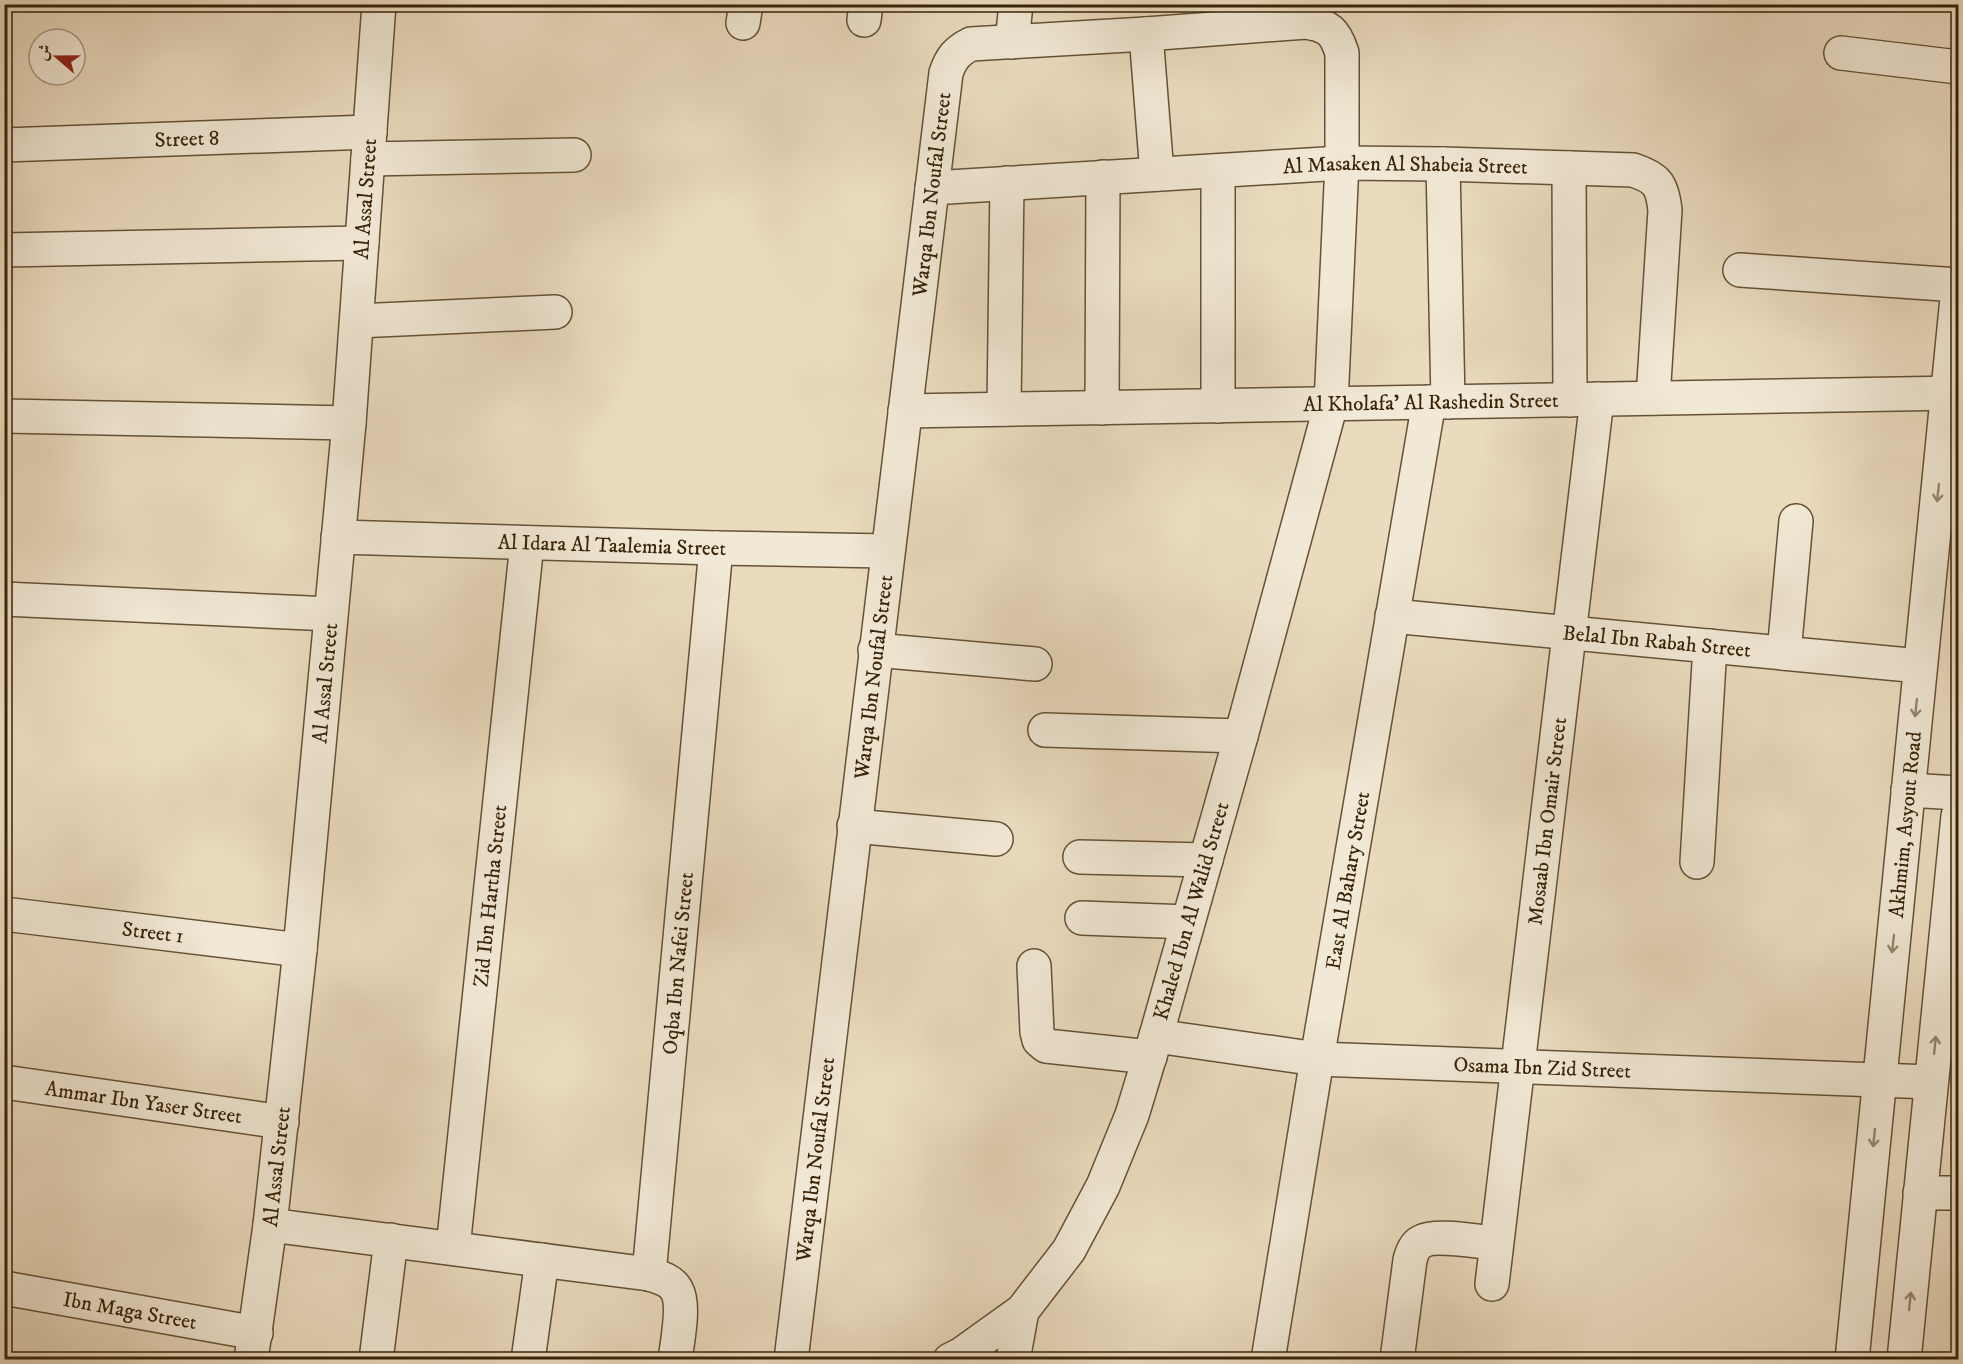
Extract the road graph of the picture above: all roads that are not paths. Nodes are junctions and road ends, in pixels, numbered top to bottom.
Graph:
1 (379, 4) edge
2 (1016, 4) edge
3 (1146, 34) junction
4 (1012, 42) junction
5 (1841, 53) dead end
6 (1959, 67) edge
7 (4, 145) edge
8 (369, 146) junction
9 (574, 155) dead end
10 (1342, 164) junction
11 (1443, 164) junction
12 (1569, 168) junction
13 (1218, 171) junction
14 (1157, 174) junction
15 (1103, 177) junction
16 (1007, 183) junction
17 (932, 188) junction
18 (362, 243) junction
19 (4, 250) edge
20 (1740, 270) dead end
21 (1959, 286) edge
22 (555, 312) dead end
23 (357, 321) junction
24 (1955, 349) edge
25 (1953, 393) edge
26 (1653, 398) junction
27 (1583, 400) junction
28 (1438, 402) junction
29 (1330, 404) junction
30 (1218, 406) junction
31 (1102, 408) junction
32 (1004, 410) junction
33 (905, 411) junction
34 (4, 416) edge
35 (349, 423) junction
36 (1796, 521) dead end
37 (338, 537) junction
38 (526, 543) junction
39 (716, 548) junction
40 (887, 550) junction
41 (4, 599) edge
42 (331, 614) junction
43 (1392, 616) junction
44 (1569, 633) junction
45 (1710, 646) junction
46 (876, 650) junction
47 (1784, 653) junction
48 (1035, 664) dead end
49 (1920, 666) junction
50 (1045, 730) dead end
51 (1241, 736) junction
52 (1908, 790) junction
53 (1959, 793) edge
54 (1959, 816) edge
55 (854, 826) junction
56 (996, 839) dead end
57 (1080, 857) dead end
58 (1206, 860) junction
59 (1697, 862) dead end
60 (1954, 907) edge
61 (4, 914) edge
62 (1082, 918) dead end
63 (1188, 922) junction
64 (300, 950) junction
65 (1034, 966) dead end
66 (1153, 1047) junction
67 (1317, 1059) junction
68 (1517, 1066) junction
69 (1879, 1080) junction
70 (4, 1082) edge
71 (1931, 1082) junction
72 (282, 1122) junction
73 (1920, 1193) junction
74 (1959, 1193) edge
75 (270, 1225) junction
76 (391, 1240) junction
77 (1497, 1243) junction
78 (453, 1248) junction
79 (542, 1260) junction
80 (649, 1274) junction
81 (1492, 1284) dead end
82 (4, 1288) edge
83 (1022, 1311) junction
84 (254, 1346) edge
85 (376, 1359) edge
86 (528, 1359) edge
87 (675, 1359) edge
88 (791, 1359) edge
89 (950, 1359) edge
90 (1013, 1359) edge
91 (1268, 1359) edge
92 (1397, 1359) edge
93 (1851, 1359) edge
94 (1904, 1359) edge

1 - 8 street, Al Assal Street
2 - 4 street
3 - 4 street, Warqa Ibn Noufal Street
3 - 10 street, Warqa Ibn Noufal Street
3 - 14 street
4 - 17 street, Warqa Ibn Noufal Street
5 - 6 street
7 - 8 street, Street 8
8 - 9 street, Street 8
8 - 18 street, Al Assal Street
10 - 11 street, Al Masaken Al Shabeia Street
10 - 13 street, Al Masaken Al Shabeia Street
10 - 29 street, Khaled Ibn Al Walid Street
11 - 12 street, Al Masaken Al Shabeia Street
11 - 28 street, East Al Bahary Street
12 - 26 street, Al Masaken Al Shabeia Street
12 - 27 street, Mosaab Ibn Omair Street
13 - 14 street, Al Masaken Al Shabeia Street
13 - 30 street
14 - 15 street, Al Masaken Al Shabeia Street
15 - 16 street, Al Masaken Al Shabeia Street
15 - 31 street
16 - 17 street, Al Masaken Al Shabeia Street
16 - 32 street
17 - 33 street, Warqa Ibn Noufal Street
18 - 19 street
18 - 23 street, Al Assal Street
20 - 21 street
21 - 24 street, Akhmim, Asyout Road
22 - 23 street
23 - 35 street, Al Assal Street
24 - 25 street, Akhmim, Asyout Road
25 - 26 street, Al Kholafa' Al Rashedin Street
25 -> 49 street, Akhmim, Asyout Road
26 - 27 street, Al Kholafa' Al Rashedin Street
27 - 28 street, Al Kholafa' Al Rashedin Street
27 - 44 street, Mosaab Ibn Omair Street
28 - 29 street, Al Kholafa' Al Rashedin Street
28 - 43 street, East Al Bahary Street
29 - 30 street, Al Kholafa' Al Rashedin Street
29 - 51 street, Khaled Ibn Al Walid Street
30 - 31 street, Al Kholafa' Al Rashedin Street
31 - 32 street, Al Kholafa' Al Rashedin Street
32 - 33 street, Al Kholafa' Al Rashedin Street
33 - 40 street, Warqa Ibn Noufal Street
34 - 35 street
35 - 37 street, Al Assal Street
36 - 47 street
37 - 38 street, Al Idara Al Taalemia Street
37 - 42 street, Al Assal Street
38 - 39 street, Al Idara Al Taalemia Street
38 - 78 street, Zid Ibn Hartha Street
39 - 40 street, Al Idara Al Taalemia Street
39 - 80 street, Oqba Ibn Nafei Street
40 - 46 street, Warqa Ibn Noufal Street
41 - 42 street
42 - 64 street, Al Assal Street
43 - 44 street, Belal Ibn Rabah Street
43 - 67 street, East Al Bahary Street
44 - 45 street, Belal Ibn Rabah Street
44 - 68 street, Mosaab Ibn Omair Street
45 - 47 street, Belal Ibn Rabah Street
45 - 59 street
46 - 48 street
46 - 55 street, Warqa Ibn Noufal Street
47 - 49 street, Belal Ibn Rabah Street
49 -> 52 street, Akhmim, Asyout Road
50 - 51 street
51 - 58 street, Khaled Ibn Al Walid Street
52 - 53 street
52 -> 69 street, Akhmim, Asyout Road
54 - 60 street
55 - 56 street
55 - 88 street, Warqa Ibn Noufal Street
57 - 58 street
58 - 63 street, Khaled Ibn Al Walid Street
71 -> 60 street
61 - 64 street, Street 1
62 - 63 street
63 - 66 street, Khaled Ibn Al Walid Street
64 - 72 street, Al Assal Street
65 - 66 street, Osama Ibn Zid Street
66 - 67 street, Osama Ibn Zid Street
66 - 83 street, Khaled Ibn Al Walid Street
67 - 68 street, Osama Ibn Zid Street
67 - 91 street, East Al Bahary Street
68 - 69 street, Osama Ibn Zid Street
68 - 77 street, Mosaab Ibn Omair Street
69 - 71 street, Osama Ibn Zid Street
69 -> 93 street, Akhmim, Asyout Road
70 - 72 street, Ammar Ibn Yaser Street
71 - 73 street
72 - 75 street, Al Assal Street
73 - 74 street
94 -> 73 street
75 - 76 street
75 - 84 street, Al Assal Street
76 - 78 street
76 - 85 street
77 - 81 street, Mosaab Ibn Omair Street
77 - 92 street
78 - 79 street
79 - 80 street
79 - 86 street
80 - 87 street
82 - 84 street, Ibn Maga Street
83 - 89 street, Khaled Ibn Al Walid Street
83 - 90 street

